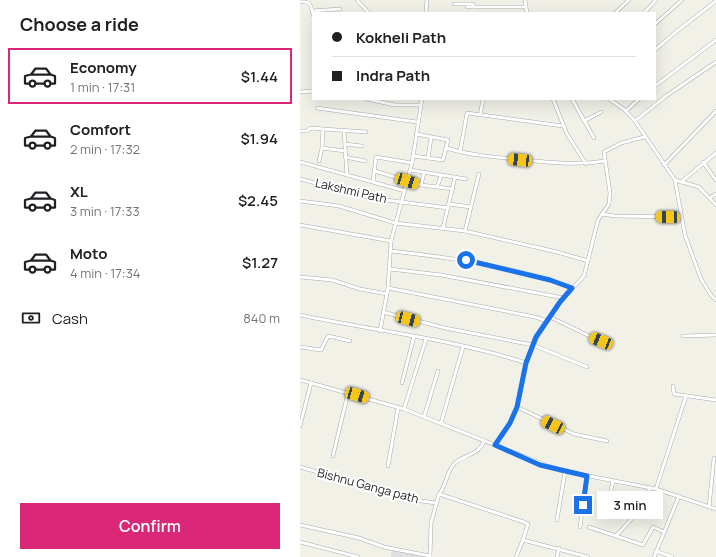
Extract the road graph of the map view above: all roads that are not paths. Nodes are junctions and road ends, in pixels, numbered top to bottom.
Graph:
1 (357, 0) edge
2 (427, 0) edge
3 (525, 0) edge
4 (629, 0) edge
5 (656, 0) edge
6 (682, 0) edge
7 (716, 1) edge
8 (300, 2) edge
9 (454, 4) dead end
10 (467, 7) dead end
11 (474, 7) junction
12 (526, 7) junction
13 (340, 9) dead end
14 (313, 12) edge
15 (320, 12) edge
16 (368, 12) edge
17 (426, 12) edge
18 (527, 12) edge
19 (616, 12) edge
20 (645, 12) edge
21 (656, 23) edge
22 (716, 40) edge
23 (656, 49) edge
24 (716, 62) edge
25 (656, 85) edge
26 (312, 91) edge
27 (300, 92) edge
28 (372, 100) edge
29 (422, 100) edge
30 (483, 100) dead end
31 (553, 100) edge
32 (573, 100) edge
33 (610, 100) edge
34 (638, 100) edge
35 (421, 105) junction
36 (317, 108) dead end
37 (626, 111) junction
38 (716, 111) edge
39 (602, 112) dead end
40 (480, 115) junction
41 (584, 121) junction
42 (635, 121) junction
43 (417, 122) junction
44 (563, 126) junction
45 (323, 128) junction
46 (300, 131) edge
47 (344, 131) junction
48 (366, 132) dead end
49 (416, 134) junction
50 (644, 137) junction
51 (431, 138) junction
52 (594, 138) dead end
53 (345, 144) junction
54 (362, 146) dead end
55 (322, 148) junction
56 (446, 148) junction
57 (345, 151) junction
58 (460, 152) junction
59 (716, 152) edge
60 (413, 156) junction
61 (345, 157) junction
62 (428, 158) junction
63 (365, 160) dead end
64 (319, 161) dead end
65 (605, 161) junction
66 (300, 162) edge
67 (703, 162) junction
68 (412, 163) junction
69 (586, 164) junction
70 (664, 165) junction
71 (410, 170) junction
72 (375, 171) junction
73 (424, 173) junction
74 (347, 174) junction
75 (479, 174) dead end
76 (441, 176) junction
77 (455, 177) junction
78 (300, 179) edge
79 (466, 179) dead end
80 (675, 180) junction
81 (716, 180) edge
82 (373, 181) junction
83 (407, 181) junction
84 (681, 182) junction
85 (421, 185) junction
86 (437, 187) junction
87 (453, 189) junction
88 (405, 190) junction
89 (716, 194) edge
90 (709, 198) junction
91 (300, 200) edge
92 (402, 202) junction
93 (450, 204) junction
94 (716, 205) edge
95 (471, 207) junction
96 (448, 208) junction
97 (602, 214) junction
98 (681, 217) junction
99 (395, 223) junction
100 (300, 225) edge
101 (443, 228) junction
102 (465, 231) junction
103 (391, 240) junction
104 (391, 252) junction
105 (588, 261) junction
106 (390, 269) junction
107 (300, 277) edge
108 (388, 288) junction
109 (572, 288) junction
110 (387, 294) junction
111 (564, 298) junction
112 (716, 298) edge
113 (383, 312) junction
114 (300, 315) edge
115 (550, 317) junction
116 (547, 321) junction
117 (380, 331) junction
118 (716, 335) edge
119 (414, 336) junction
120 (683, 336) dead end
121 (426, 339) junction
122 (350, 341) dead end
123 (533, 345) junction
124 (608, 345) dead end
125 (300, 347) edge
126 (464, 347) junction
127 (526, 363) junction
128 (587, 367) dead end
129 (438, 371) dead end
130 (300, 380) edge
131 (311, 383) junction
132 (402, 383) dead end
133 (673, 386) dead end
134 (348, 392) junction
135 (686, 396) junction
136 (716, 400) edge
137 (517, 407) junction
138 (398, 408) junction
139 (404, 409) junction
140 (424, 417) junction
141 (441, 423) junction
142 (300, 426) edge
143 (484, 441) junction
144 (607, 441) dead end
145 (495, 445) junction
146 (333, 456) dead end
147 (714, 458) dead end
148 (388, 466) dead end
149 (300, 467) edge
150 (565, 472) junction
151 (587, 476) junction
152 (613, 481) junction
153 (650, 488) junction
154 (656, 489) junction
155 (439, 494) junction
156 (679, 496) junction
157 (436, 504) junction
158 (709, 507) junction
159 (716, 509) edge
160 (605, 517) dead end
161 (557, 520) dead end
162 (300, 525) edge
163 (580, 527) dead end
164 (589, 527) dead end
165 (664, 532) junction
166 (616, 536) junction
167 (523, 540) junction
168 (300, 542) edge
169 (559, 548) junction
170 (656, 551) junction
171 (358, 557) edge
172 (430, 557) edge
173 (516, 557) edge
174 (557, 557) edge
175 (588, 557) edge
176 (654, 557) edge
177 (672, 557) edge

1 - 16 street
2 - 17 street
3 - 12 street
4 - 19 street
5 - 20 street
6 - 21 street
7 - 23 street
8 - 14 street
9 - 11 street
10 - 11 street
11 - 12 street
12 - 18 street
13 - 15 street
22 - 25 street
24 - 42 street
26 - 27 street
28 - 35 street
29 - 35 street
30 - 40 street
31 - 44 street
32 - 41 street
33 - 37 street
34 - 37 street
35 - 43 street
36 - 43 street
37 - 42 street
38 - 70 street
39 - 41 street
40 - 44 street
40 - 58 street
41 - 52 street
42 - 50 street
43 - 49 street
44 - 69 street
45 - 46 street
45 - 47 street
45 - 55 street
47 - 48 street
47 - 53 street
49 - 51 street
49 - 60 street
50 - 65 street
50 - 70 street
51 - 56 street
51 - 62 street
53 - 54 street
53 - 57 street
55 - 57 street
55 - 64 street
56 - 58 street
56 - 62 street
57 - 61 street
58 - 69 street
59 - 67 street
60 - 62 street
60 - 68 street
61 - 63 street
61 - 74 street
65 - 69 street
65 - 97 street
66 - 74 street, Lakshmi Path
67 - 81 street
67 - 84 street
68 - 71 street
68 - 72 street
70 - 80 street
71 - 73 street
71 - 83 street
72 - 82 street
72 - 83 street
73 - 76 street
73 - 85 street
74 - 82 street, Lakshmi Path
75 - 95 street
76 - 77 street
76 - 86 street
77 - 79 street
77 - 87 street
78 - 92 street, Lakshmi Path
80 - 84 street
80 - 98 street
82 - 88 street, Lakshmi Path
83 - 85 street
83 - 88 street
84 - 90 street
85 - 86 street
86 - 87 street
87 - 93 street
88 - 92 street
89 - 90 street
90 - 94 street
91 - 99 street
92 - 96 street, Lakshmi Path
92 - 99 street
93 - 95 street
93 - 96 street
95 - 102 street
96 - 101 street
97 - 98 street
97 - 105 street
98 - 112 street
99 - 101 street
99 - 103 street
100 - 103 street
101 - 102 street
102 - 105 street
103 - 104 street
104 - 106 street
104 - 109 street
105 - 109 street
106 - 108 street
106 - 111 street
107 - 110 street
108 - 110 street
108 - 116 street
109 - 111 street
110 - 113 street
111 - 115 street
113 - 117 street
113 - 123 street
114 - 117 street
115 - 116 street
115 - 124 street
116 - 123 street
117 - 119 street
118 - 120 street
119 - 121 street
119 - 132 street
121 - 126 street
121 - 139 street
122 - 125 street
123 - 127 street
123 - 128 street
126 - 127 street
126 - 141 street
127 - 137 street
129 - 140 street
130 - 131 street
131 - 134 street
131 - 142 street
133 - 135 street
134 - 138 street
134 - 146 street
135 - 136 street
135 - 154 street
137 - 144 street
137 - 145 street
138 - 139 street
138 - 148 street
139 - 140 street
140 - 141 street
141 - 143 street
143 - 145 street
143 - 155 street
145 - 150 street
147 - 158 street
149 - 157 street, Bishnu Ganga path
150 - 151 street
150 - 161 street
151 - 152 street
151 - 163 street
152 - 153 street
152 - 160 street
153 - 154 street
153 - 166 street
154 - 156 street
155 - 157 street
155 - 167 street
156 - 158 street
156 - 165 street
157 - 172 street
158 - 159 street
162 - 172 street
164 - 166 street
165 - 166 street
165 - 170 street
167 - 169 street
167 - 173 street
168 - 171 street
169 - 174 street
169 - 175 street
170 - 176 street
170 - 177 street

